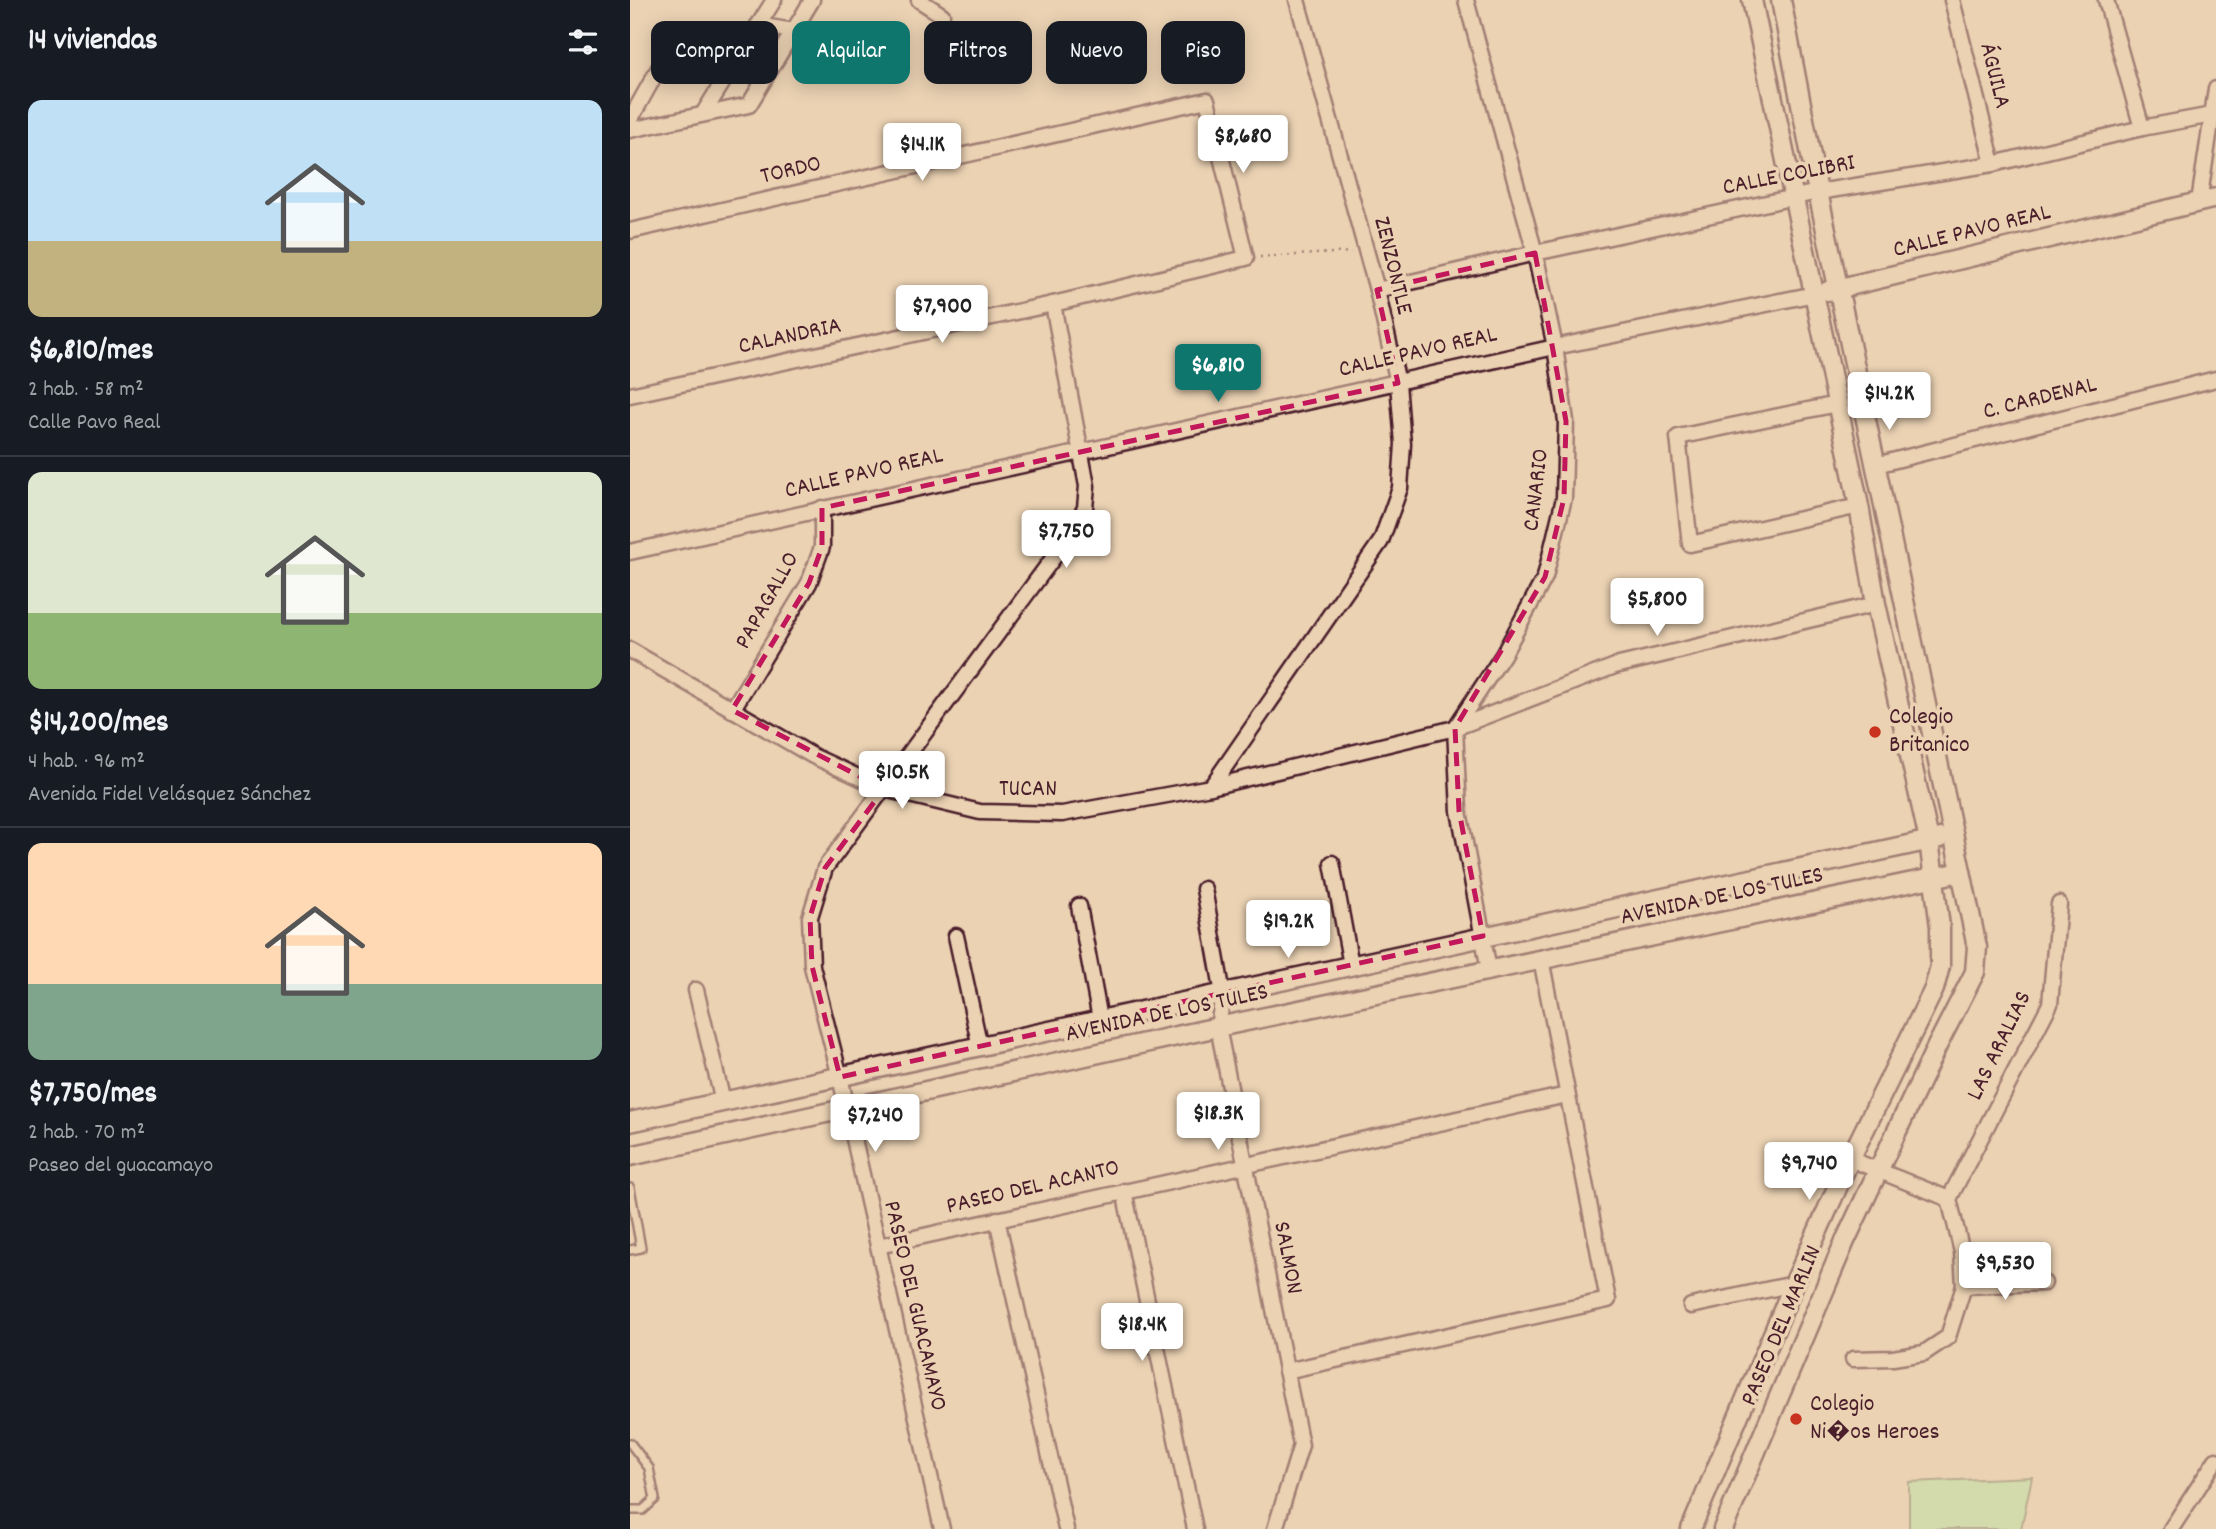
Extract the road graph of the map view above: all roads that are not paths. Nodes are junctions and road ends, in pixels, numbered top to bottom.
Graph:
1 (774, 0) edge
2 (812, 0) edge
3 (919, 0) edge
4 (1297, 0) edge
5 (1466, 0) edge
6 (1752, 0) edge
7 (1781, 0) edge
8 (1952, 0) edge
9 (2106, 0) edge
10 (942, 15) dead end
11 (761, 21) edge
12 (799, 21) edge
13 (792, 33) edge
14 (651, 82) edge
15 (722, 84) edge
16 (2216, 89) edge
17 (703, 114) junction
18 (2212, 115) junction
19 (630, 120) edge
20 (2142, 128) junction
21 (630, 130) edge
22 (1993, 164) junction
23 (1818, 192) junction
24 (1792, 198) junction
25 (2207, 200) edge
26 (630, 231) edge
27 (1535, 253) junction
28 (1246, 258) joint
29 (1839, 289) junction
30 (1377, 290) junction
31 (1815, 294) junction
32 (1053, 303) junction
33 (1555, 347) junction
34 (2216, 379) edge
35 (1398, 383) junction
36 (630, 395) edge
37 (1837, 404) junction
38 (1082, 451) junction
39 (1876, 465) junction
40 (1859, 506) junction
41 (822, 508) junction
42 (630, 552) edge
43 (1876, 604) junction
44 (630, 650) edge
45 (732, 710) junction
46 (1455, 728) junction
47 (1211, 787) junction
48 (884, 789) junction
49 (1954, 835) junction
50 (1929, 840) junction
51 (1332, 863) dead end
52 (1961, 872) junction
53 (1935, 877) junction
54 (1204, 889) dead end
55 (2059, 904) dead end
56 (1079, 906) dead end
57 (956, 936) dead end
58 (1483, 936) junction
59 (1541, 959) junction
60 (1350, 965) junction
61 (1489, 970) junction
62 (696, 990) dead end
63 (1223, 994) junction
64 (1100, 1019) junction
65 (1218, 1027) junction
66 (980, 1047) junction
67 (840, 1077) junction
68 (1567, 1095) junction
69 (723, 1102) junction
70 (846, 1108) junction
71 (630, 1122) edge
72 (630, 1156) edge
73 (1850, 1159) junction
74 (1245, 1164) junction
75 (1877, 1170) junction
76 (630, 1188) edge
77 (1124, 1191) junction
78 (1949, 1199) junction
79 (997, 1219) junction
80 (878, 1245) junction
81 (630, 1250) edge
82 (2044, 1283) dead end
83 (1794, 1284) junction
84 (1964, 1286) junction
85 (1691, 1306) dead end
86 (1853, 1359) dead end
87 (1286, 1371) junction
88 (630, 1443) edge
89 (1723, 1451) junction
90 (2216, 1460) edge
91 (1751, 1462) junction
92 (630, 1510) edge
93 (942, 1529) edge
94 (1066, 1529) edge
95 (1195, 1529) edge
96 (1275, 1529) edge
97 (1691, 1529) edge
98 (1723, 1529) edge
99 (2171, 1529) edge

1 - 11 street
2 - 12 street
3 - 10 street
4 - 30 street, ZENZONTLE
5 - 27 street, CANARIO
6 - 24 street, PASEO DEL MARLIN
7 - 23 street, PASEO DEL MARLIN
8 - 22 street, ÁGUILA
9 - 20 street
13 - 17 street
14 - 19 street
15 - 17 street
16 - 18 street
17 - 21 street
18 - 20 street, CALLE COLIBRI
18 - 25 street
20 - 22 street, CALLE COLIBRI
22 - 23 street, CALLE COLIBRI
23 - 24 street, CALLE COLIBRI
23 - 29 street, PASEO DEL MARLIN
24 - 27 street, CALLE COLIBRI
24 - 31 street, PASEO DEL MARLIN
25 - 29 street, CALLE PAVO REAL
26 - 28 street, TORDO
27 - 30 street, CALLE COLIBRI
27 - 33 street, CANARIO
28 - 32 street, CALANDRIA
29 - 31 street, CALLE PAVO REAL
29 - 39 street, PASEO DEL MARLIN
30 - 35 street, ZENZONTLE
31 - 33 street, CALLE PAVO REAL
31 - 37 street, PASEO DEL MARLIN
32 - 36 street, CALANDRIA
32 - 38 street, PASEO DEL GUACAMAYO
33 - 35 street, CALLE PAVO REAL
33 - 46 street, CANARIO
34 - 39 street, C. CARDENAL
35 - 38 street, CALLE PAVO REAL
35 - 47 street, ZENZONTLE
37 - 40 street, PASEO DEL MARLIN
37 - 40 street
38 - 41 street, CALLE PAVO REAL
38 - 48 street, PASEO DEL GUACAMAYO
39 - 49 street, PASEO DEL MARLIN
40 - 43 street, PASEO DEL MARLIN
41 - 42 street, CALLE PAVO REAL
41 - 45 street, PAPAGALLO
43 - 46 street, TUCAN
43 - 50 street, PASEO DEL MARLIN
44 - 45 street, TUCAN
45 - 48 street, TUCAN
46 - 47 street, TUCAN
46 - 58 street
47 - 48 street, TUCAN
48 - 67 street, PASEO DEL GUACAMAYO
49 - 50 street, AVENIDA DE LOS TULES
49 - 52 street, PASEO DEL MARLIN
50 - 53 street, PASEO DEL MARLIN
50 - 58 street, AVENIDA DE LOS TULES
51 - 60 street
52 - 53 street, AVENIDA DE LOS TULES
52 - 75 street, PASEO DEL MARLIN
53 - 59 street, AVENIDA DE LOS TULES
53 - 73 street, PASEO DEL MARLIN
54 - 63 street, SALMON
55 - 78 street, LAS ARALIAS
56 - 64 street
57 - 66 street
58 - 60 street, AVENIDA DE LOS TULES
58 - 61 street
59 - 61 street, AVENIDA DE LOS TULES
59 - 68 street
60 - 63 street, AVENIDA DE LOS TULES
61 - 65 street, AVENIDA DE LOS TULES
62 - 69 street
63 - 64 street, AVENIDA DE LOS TULES
63 - 65 street, SALMON
64 - 66 street, AVENIDA DE LOS TULES
65 - 70 street, AVENIDA DE LOS TULES
65 - 74 street, SALMON
66 - 67 street, AVENIDA DE LOS TULES
67 - 69 street, AVENIDA DE LOS TULES
67 - 70 street, PASEO DEL GUACAMAYO
68 - 74 street, PASEO DEL ACANTO
68 - 87 street
69 - 71 street, AVENIDA DE LOS TULES
70 - 72 street, AVENIDA DE LOS TULES
70 - 80 street, PASEO DEL GUACAMAYO
73 - 75 street
73 - 83 street, PASEO DEL MARLIN
74 - 77 street, PASEO DEL ACANTO
74 - 87 street, SALMON
75 - 78 street
75 - 91 street, PASEO DEL MARLIN
76 - 81 lane
77 - 79 street, PASEO DEL ACANTO
77 - 95 street
78 - 84 street
79 - 80 street, PASEO DEL ACANTO
79 - 94 street
80 - 93 street, PASEO DEL GUACAMAYO
82 - 84 street
83 - 85 street
83 - 89 street, PASEO DEL MARLIN
84 - 86 street
87 - 96 street, SALMON
88 - 92 lane
89 - 91 street
89 - 97 street, PASEO DEL MARLIN
90 - 99 street
91 - 98 street, PASEO DEL MARLIN

